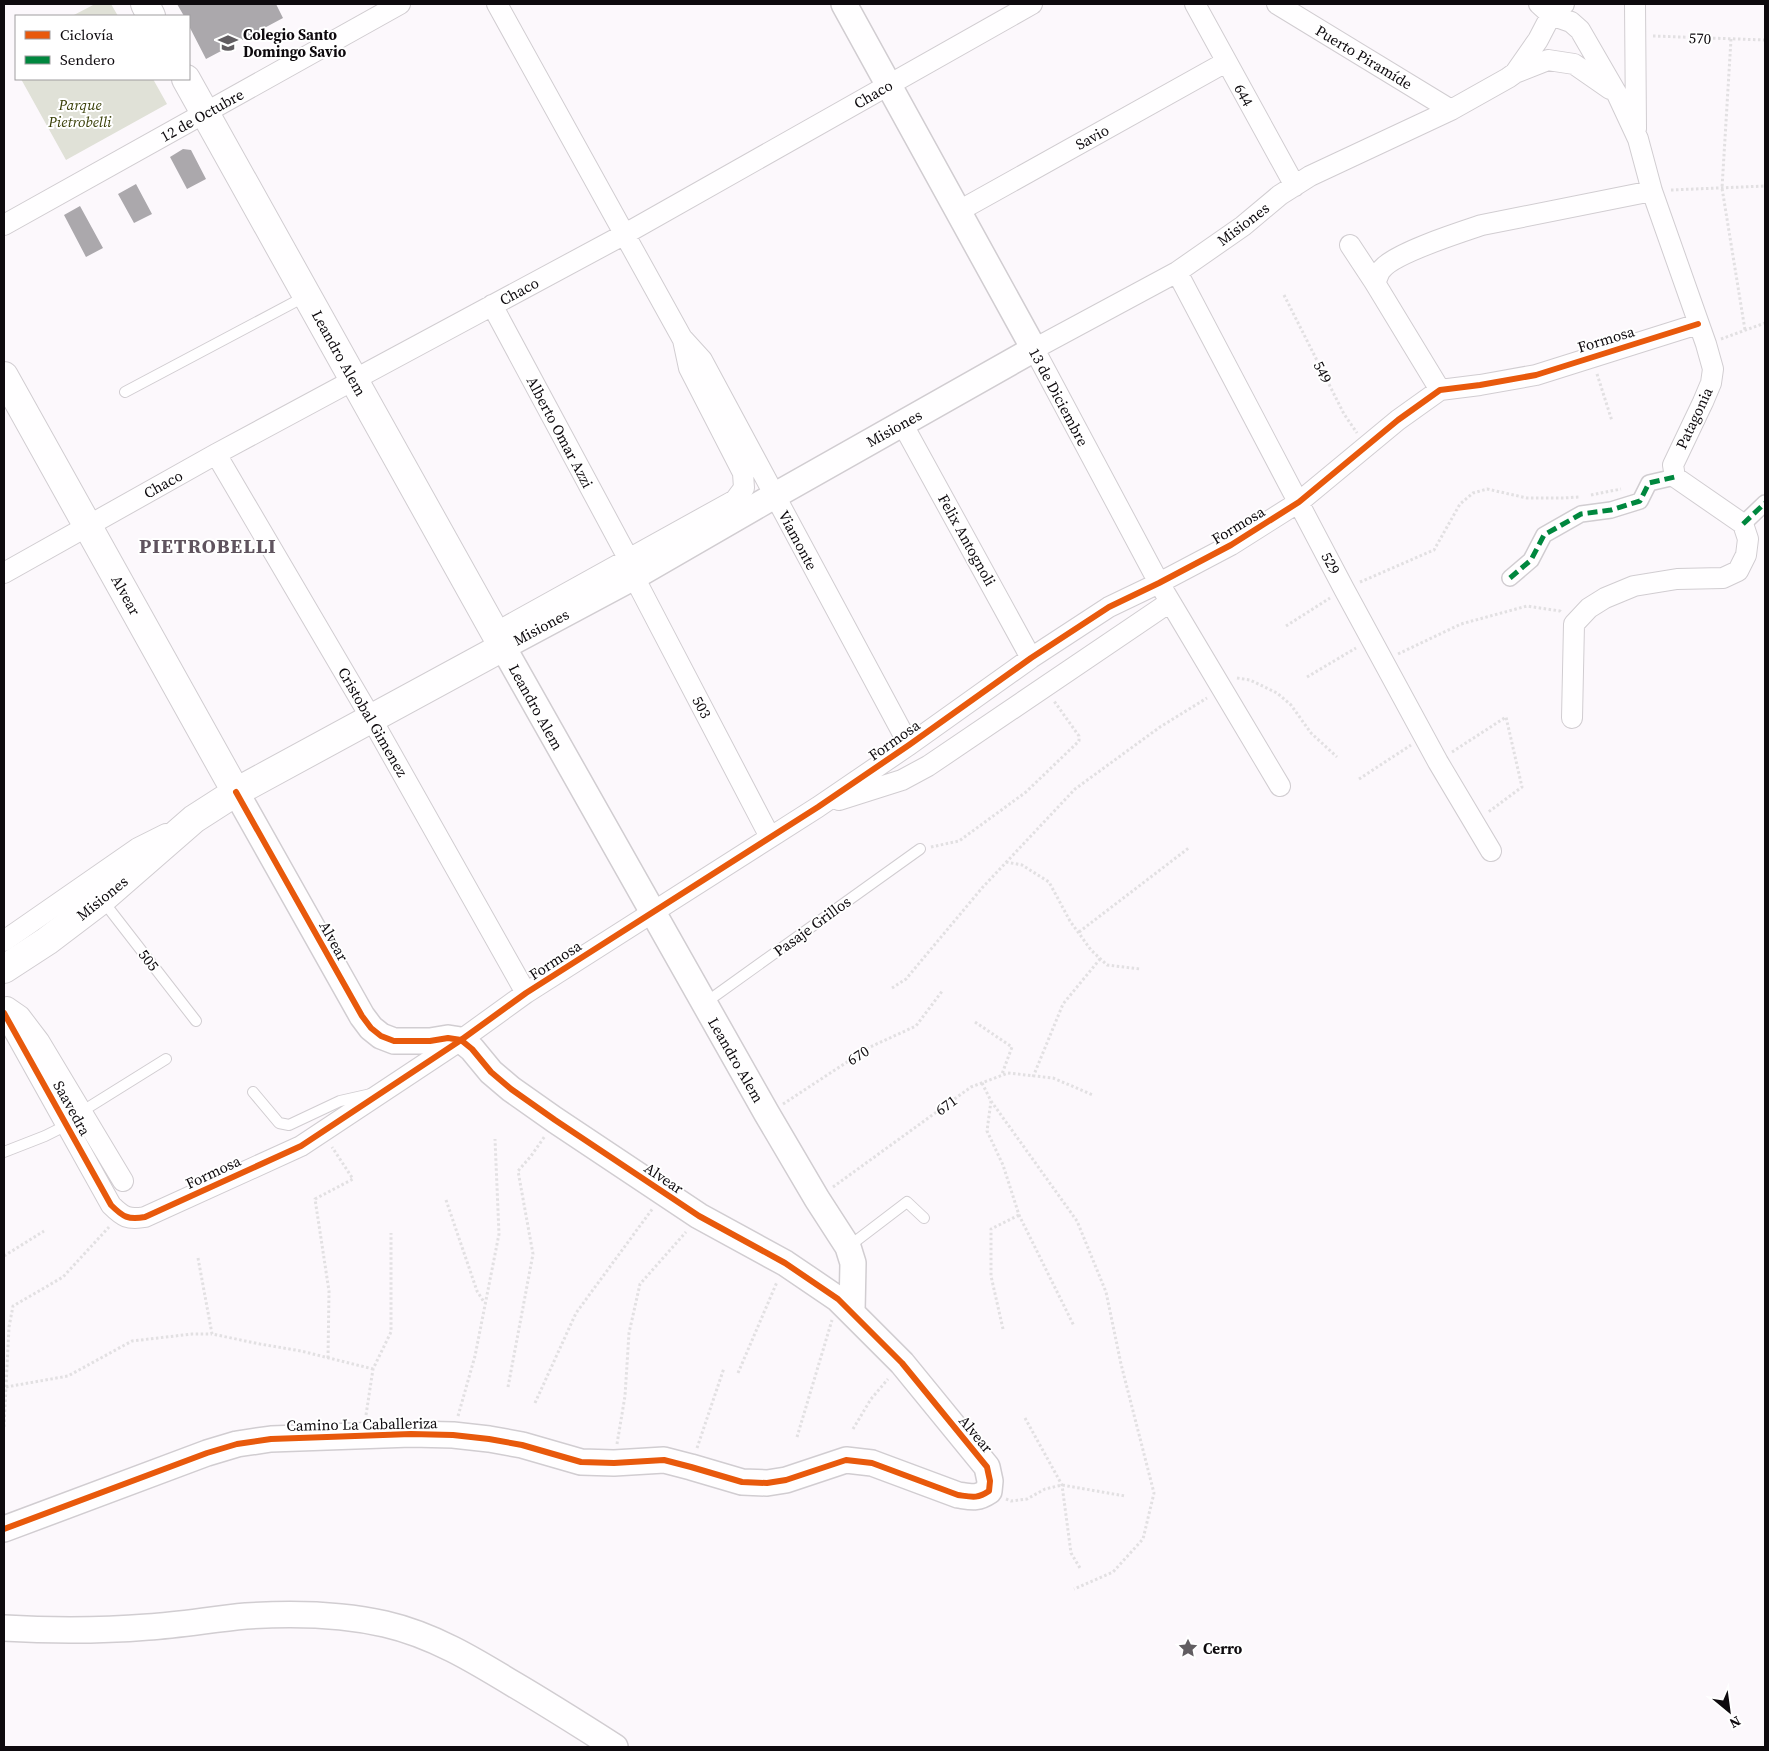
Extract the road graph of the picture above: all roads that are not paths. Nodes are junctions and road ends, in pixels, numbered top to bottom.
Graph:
1 (144, 4) edge
2 (400, 4) edge
3 (496, 4) edge
4 (844, 4) edge
5 (1032, 4) edge
6 (1195, 4) edge
7 (1277, 4) edge
8 (1635, 4) edge
9 (1551, 8) edge
10 (151, 15) edge
11 (1226, 62) junction
12 (1515, 73) junction
13 (187, 80) edge
14 (888, 85) junction
15 (1616, 94) junction
16 (1451, 110) junction
17 (206, 113) junction
18 (1636, 136) junction
19 (1295, 186) junction
20 (1652, 191) junction
21 (957, 212) junction
22 (4, 225) edge
23 (625, 234) junction
24 (1350, 245) dead end
25 (1177, 272) junction
26 (1376, 283) junction
27 (307, 296) junction
28 (492, 305) junction
29 (1698, 324) junction
30 (682, 338) junction
31 (1034, 349) junction
32 (4, 376) edge
33 (354, 379) junction
34 (1440, 390) junction
35 (125, 392) dead end
36 (902, 423) junction
37 (216, 454) junction
38 (1675, 477) junction
39 (744, 488) joint
40 (774, 496) junction
41 (1299, 502) junction
42 (1765, 503) edge
43 (1743, 524) junction
44 (88, 526) junction
45 (631, 568) junction
46 (4, 573) edge
47 (1510, 578) dead end
48 (1159, 583) junction
49 (1170, 602) junction
50 (499, 640) junction
51 (1031, 658) junction
52 (371, 718) junction
53 (1572, 718) dead end
54 (909, 745) junction
55 (1280, 786) dead end
56 (236, 792) junction
57 (818, 806) junction
58 (194, 819) junction
59 (770, 837) junction
60 (920, 849) road end
61 (1491, 851) dead end
62 (102, 900) junction
63 (652, 912) junction
64 (4, 941) edge
65 (4, 969) edge
66 (526, 993) junction
67 (704, 1004) junction
68 (4, 1005) edge
69 (4, 1013) edge
70 (196, 1021) dead end
71 (461, 1040) junction
72 (166, 1059) dead end
73 (253, 1092) dead end
74 (379, 1093) junction
75 (74, 1119) junction
76 (4, 1152) edge
77 (123, 1181) dead end
78 (120, 1214) joint
79 (924, 1218) dead end
80 (848, 1247) junction
81 (845, 1305) junction
82 (846, 1460) joint
83 (4, 1529) edge
84 (4, 1628) edge
85 (615, 1747) edge

1 - 10 main road
2 - 17 street, 12 de Octubre
3 - 23 street, Viamonte
4 - 14 street, 13 de Diciembre
5 - 14 street, Chaco
6 - 11 street, 644
7 - 16 street, Puerto Piramíde
8 - 18 street
9 - 12 street, Misiones
9 - 15 street, Patagonia
11 - 19 street, 644
11 - 21 street, Savio
12 - 15 street
12 - 16 street, Misiones
13 - 17 main road, Leandro Alem
14 - 21 street, 13 de Diciembre
14 - 23 street, Chaco
15 - 18 street, Patagonia
16 - 19 street, Misiones
17 - 22 street, 12 de Octubre
17 - 27 main road, Leandro Alem
18 - 20 street, Patagonia
19 - 25 street, Misiones
20 - 26 street
20 - 29 street, Patagonia
21 - 31 street, 13 de Diciembre
23 - 28 street, Chaco
23 - 30 street, Viamonte
24 - 26 street
25 - 31 street, Misiones
25 - 41 street, 529
26 - 34 street
27 - 33 main road, Leandro Alem
27 - 35 lane
28 - 33 street, Chaco
28 - 45 street, Alberto Omar Azzi
29 - 34 street, Formosa
29 - 38 street, Patagonia
30 - 39 street, Viamonte
30 - 40 street, Viamonte
31 - 36 street, Misiones
31 - 48 street, 13 de Diciembre
32 - 44 main road, Alvear
33 - 37 street, Chaco
33 - 50 main road, Leandro Alem
34 - 41 street, Formosa
36 - 40 street, Misiones
36 - 51 street, Felix Antognoli
37 - 44 street, Chaco
37 - 52 street, Cristobal Gimenez
38 - 43 street
38 - 47 street
39 - 45 street, Misiones
40 - 45 street, Misiones
40 - 54 street, Viamonte
41 - 48 street, Formosa
41 - 61 street, 529
42 - 43 street
43 - 53 street
44 - 46 street, Chaco
44 - 56 main road, Alvear
45 - 50 street, Misiones
45 - 59 street, 503
48 - 49 street, 13 de Diciembre
48 - 51 street, Formosa
49 - 55 street, 13 de Diciembre
49 - 57 street
50 - 52 main road, Misiones
50 - 63 street, Leandro Alem
51 - 54 street, Formosa
52 - 56 main road, Misiones
52 - 66 street, Cristobal Gimenez
54 - 57 street, Formosa
56 - 58 main road, Misiones
56 - 71 street, Alvear
57 - 59 street, Formosa
58 - 62 main road, Misiones
58 - 64 street, Misiones
59 - 63 street, Formosa
60 - 67 lane, Pasaje Grillos
62 - 65 main road, Misiones
62 - 70 lane, 505
63 - 66 street, Formosa
63 - 67 street, Leandro Alem
66 - 71 street, Formosa
67 - 80 street, Leandro Alem
68 - 75 street
69 - 75 street, Saavedra
71 - 74 street, Formosa
71 - 81 street, Alvear
72 - 75 lane
73 - 74 lane
74 - 78 street, Formosa
75 - 76 lane
75 - 77 street
75 - 78 street, Saavedra
79 - 80 lane
80 - 81 street, Leandro Alem
81 - 82 street, Alvear
82 - 83 street, Camino La Caballeriza
84 - 85 street

